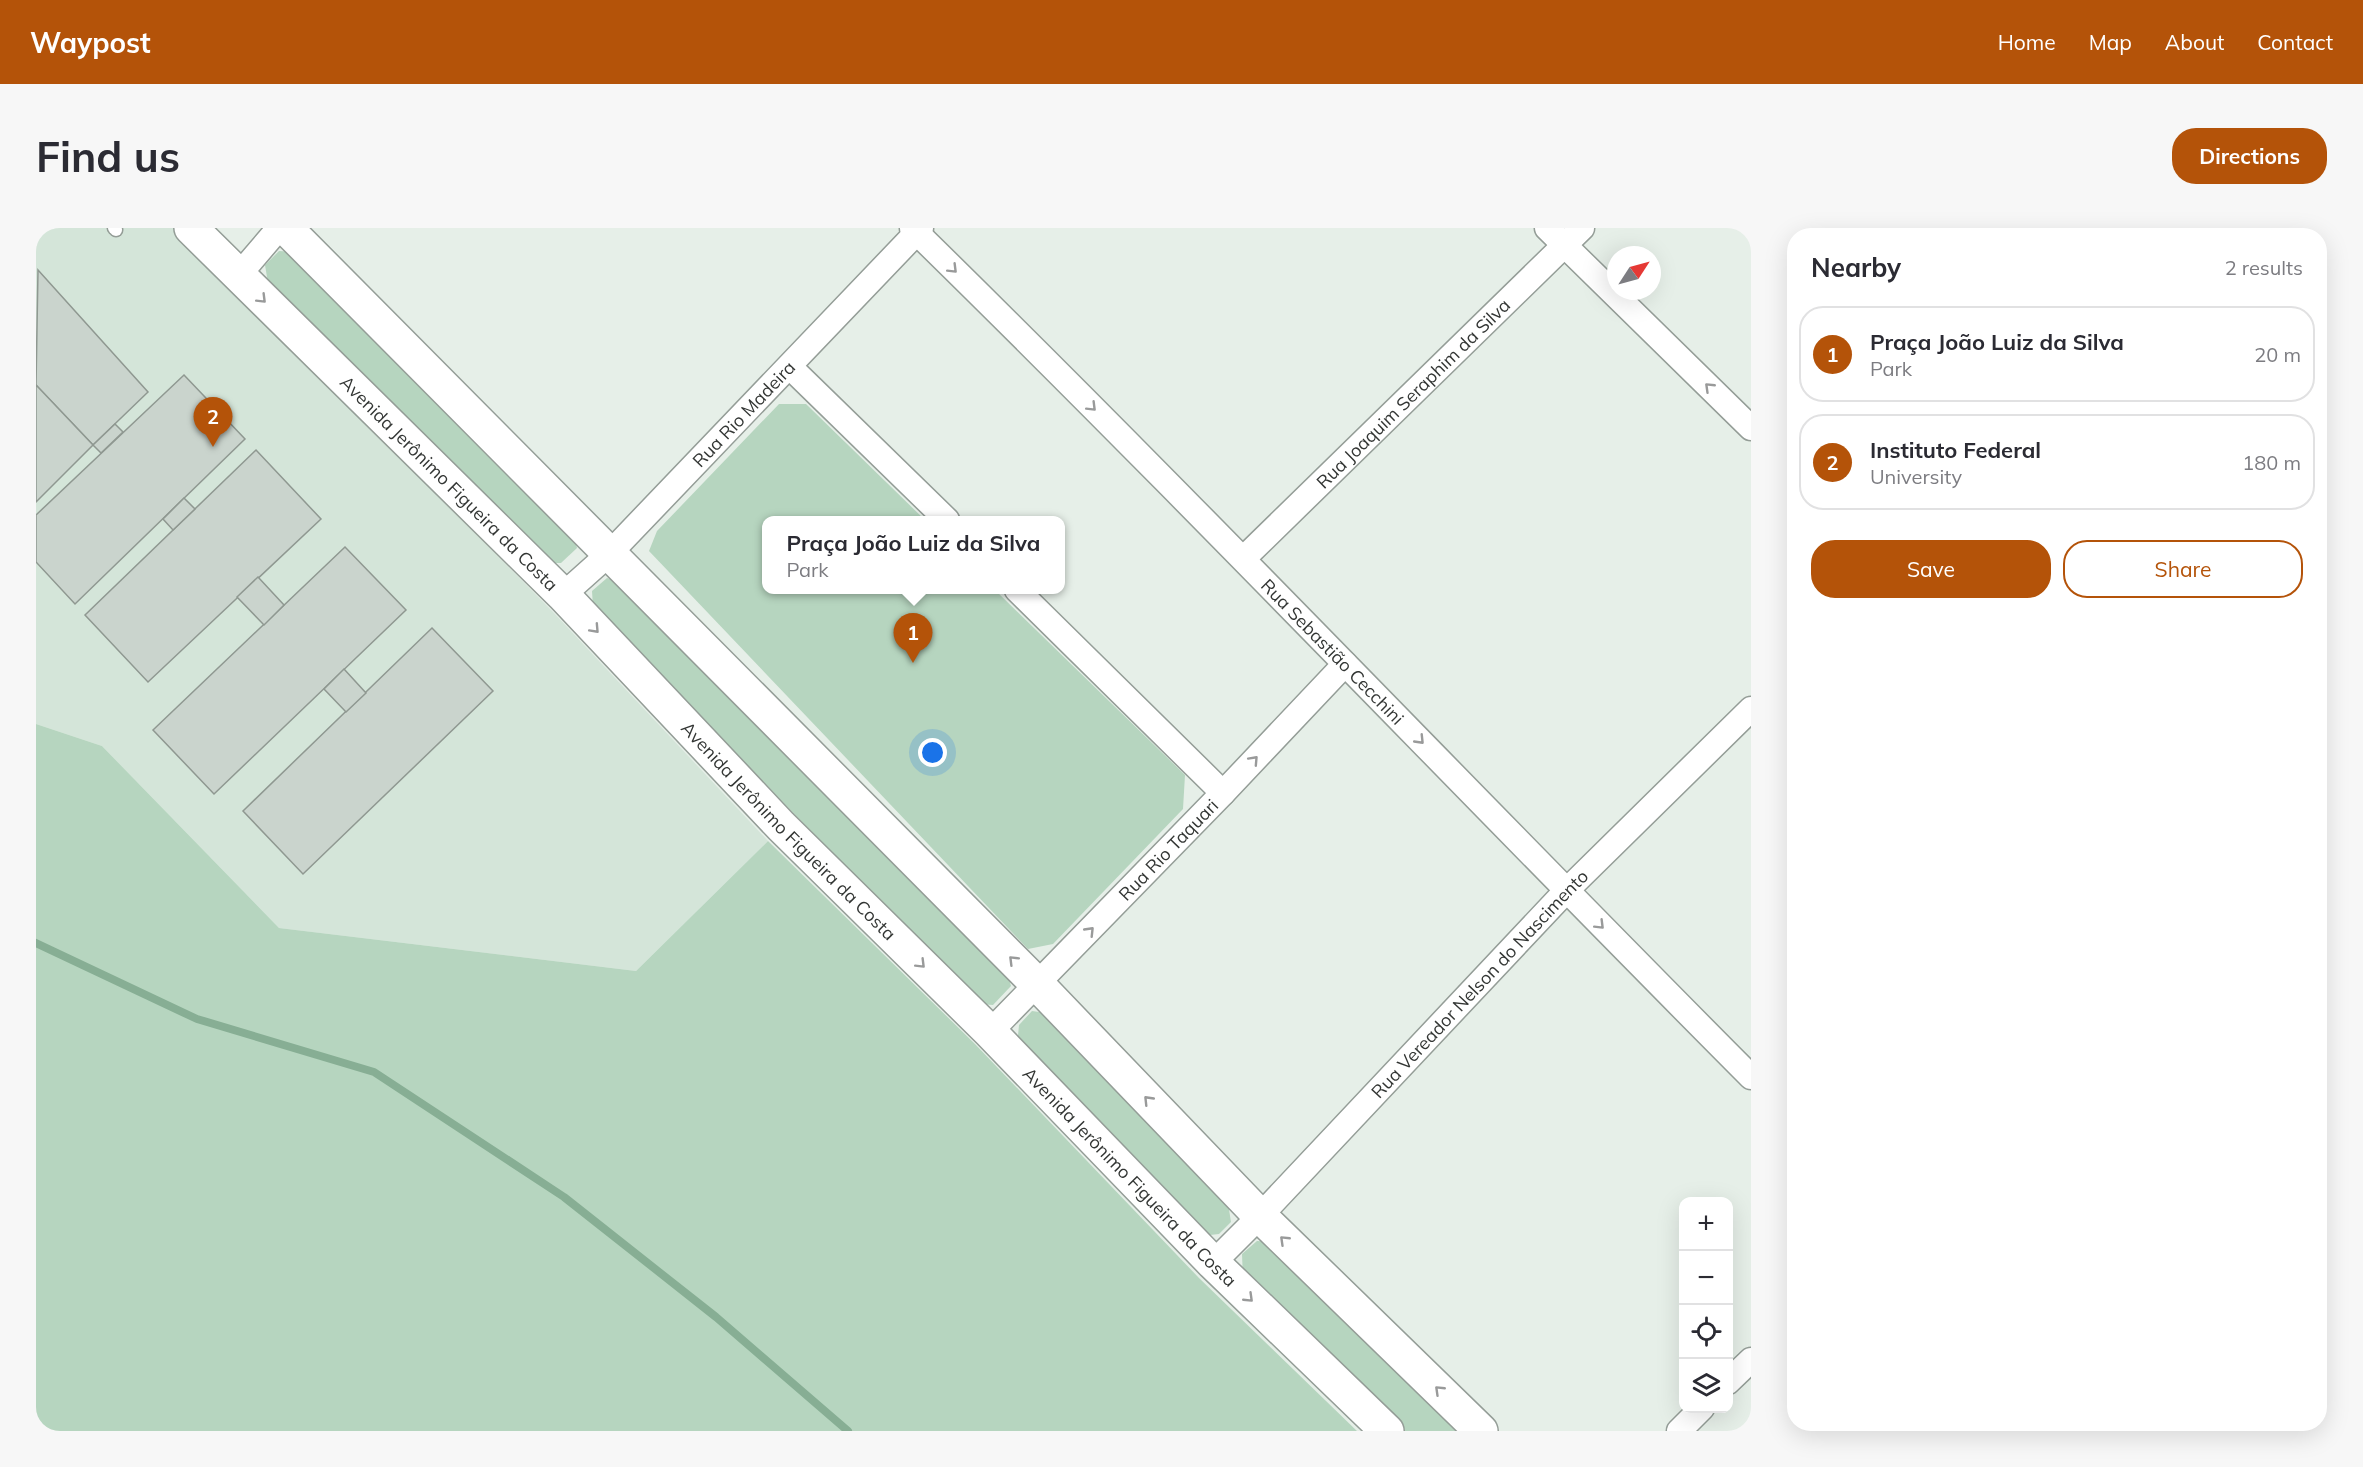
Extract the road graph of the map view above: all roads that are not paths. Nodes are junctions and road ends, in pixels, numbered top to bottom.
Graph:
1 (191, 228) edge
2 (279, 228) edge
3 (286, 228) edge
4 (1547, 228) edge
5 (1582, 228) edge
6 (916, 230) edge
7 (1564, 246) junction
8 (238, 276) junction
9 (790, 367) junction
10 (1751, 428) edge
11 (943, 516) edge
12 (610, 553) junction
13 (1244, 558) junction
14 (1021, 594) edge
15 (563, 595) junction
16 (1345, 664) junction
17 (1751, 709) edge
18 (1223, 793) junction
19 (1566, 891) junction
20 (1038, 985) junction
21 (990, 1032) junction
22 (1751, 1077) edge
23 (1260, 1216) junction
24 (1213, 1263) junction
25 (1751, 1360) edge
26 (1733, 1377) edge
27 (1697, 1413) edge
28 (1387, 1431) edge
29 (1481, 1431) edge
30 (1679, 1431) edge

1 - 8 main road, Avenida Jerônimo Figueira da Costa
2 - 8 street
3 - 12 main road
4 - 7 street
5 - 7 street, Rua Joaquim Seraphim da Silva
6 - 9 street, Rua Rio Madeira
6 -> 13 street, Rua Sebastião Cecchini
10 -> 7 street
7 - 13 street, Rua Joaquim Seraphim da Silva
8 -> 15 main road, Avenida Jerônimo Figueira da Costa
9 - 11 street
9 - 12 street, Rua Rio Madeira
12 - 15 street, Rua Rio Madeira
20 -> 12 main road
13 - 16 street, Rua Sebastião Cecchini
14 - 18 street
15 -> 21 main road, Avenida Jerônimo Figueira da Costa
18 -> 16 street, Rua Rio Taquari
16 -> 19 street, Rua Sebastião Cecchini
17 - 19 street, Rua Vereador Nelson do Nascimento
20 -> 18 street, Rua Rio Taquari
19 -> 22 street, Rua Sebastião Cecchini
19 - 23 street, Rua Vereador Nelson do Nascimento
20 - 21 street, Rua Rio Taquari
23 -> 20 main road
21 - 24 main road, Avenida Jerônimo Figueira da Costa
23 - 24 street, Rua Vereador Nelson do Nascimento
29 -> 23 main road
24 -> 28 main road, Avenida Jerônimo Figueira da Costa
25 - 26 street
27 - 30 street

